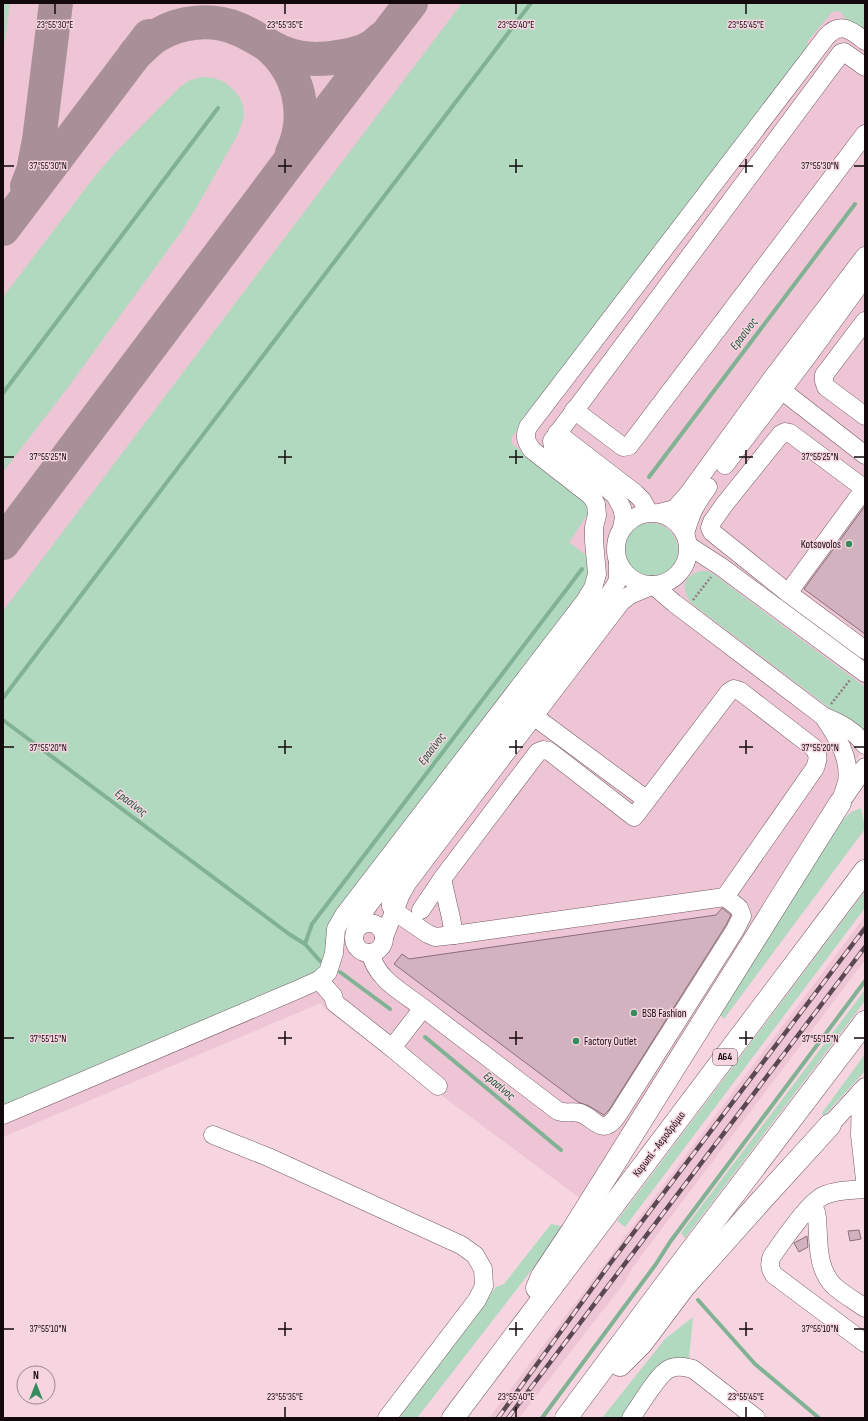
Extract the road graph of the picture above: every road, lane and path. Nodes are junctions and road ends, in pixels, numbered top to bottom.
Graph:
1 (865, 41) edge
2 (865, 67) edge
3 (865, 134) edge
4 (865, 256) edge
5 (865, 277) edge
6 (865, 321) edge
7 (775, 385) junction
8 (574, 410) junction
9 (865, 416) edge
10 (557, 433) junction
11 (865, 455) edge
12 (865, 488) edge
13 (654, 513) junction
14 (622, 528) junction
15 (687, 540) junction
16 (618, 562) junction
17 (714, 574) dead end
18 (652, 586) junction
19 (788, 593) junction
20 (691, 604) dead end
21 (865, 650) edge
22 (862, 674) edge
23 (528, 712) junction
24 (825, 712) junction
25 (865, 745) edge
26 (865, 767) edge
27 (647, 800) junction
28 (840, 803) junction
29 (406, 858) junction
30 (865, 871) edge
31 (442, 879) junction
32 (725, 896) junction
33 (394, 910) junction
34 (421, 910) dead end
35 (356, 930) junction
36 (454, 935) junction
37 (384, 937) junction
38 (371, 953) junction
39 (319, 980) junction
40 (424, 1008) junction
41 (865, 1022) edge
42 (392, 1048) junction
43 (438, 1086) dead end
44 (863, 1089) edge
45 (3, 1115) edge
46 (830, 1125) junction
47 (213, 1135) dead end
48 (860, 1135) junction
49 (865, 1180) edge
50 (865, 1189) edge
51 (811, 1206) junction
52 (865, 1308) edge
53 (523, 1325) junction
54 (865, 1343) edge
55 (387, 1418) edge
56 (453, 1418) edge
57 (567, 1418) edge
58 (631, 1418) edge
59 (756, 1418) edge

1 - 39 street
2 - 8 street
3 - 8 street
4 - 7 street
5 - 7 street
6 - 9 street
7 - 11 street
7 - 13 street
7 - 15 street
8 - 10 street
10 - 13 street
10 - 14 street
12 - 19 street
12 - 19 street
13 - 14 street
13 - 15 street
14 - 16 street
15 - 18 street
15 - 22 street
16 - 18 street
16 - 23 street
17 - 20 path
18 - 23 street
18 - 24 street
19 - 21 street
22 - 24 path
23 - 27 street
23 - 29 street
23 - 33 street
24 - 25 street
24 - 28 street
26 - 28 street
27 - 31 street
27 - 32 street
28 - 53 highway
29 - 33 street
29 - 35 street
30 - 53 highway, Κορωπί - Αεροδρόμιο / Α64
31 - 34 street
31 - 36 street
32 - 36 street
32 - 40 street
33 - 36 street
33 - 37 street
35 - 37 street
35 - 38 street
37 - 38 street
38 - 40 street
39 - 42 street
39 - 45 street
40 - 42 street
41 - 57 highway
42 - 43 street
44 - 46 street
44 - 48 street
46 - 48 street
46 - 57 highway
47 - 55 street
48 - 49 street
50 - 51 street
51 - 52 street
51 - 54 street
53 - 56 highway, Κορωπί - Αεροδρόμιο / Α64
58 - 59 street

